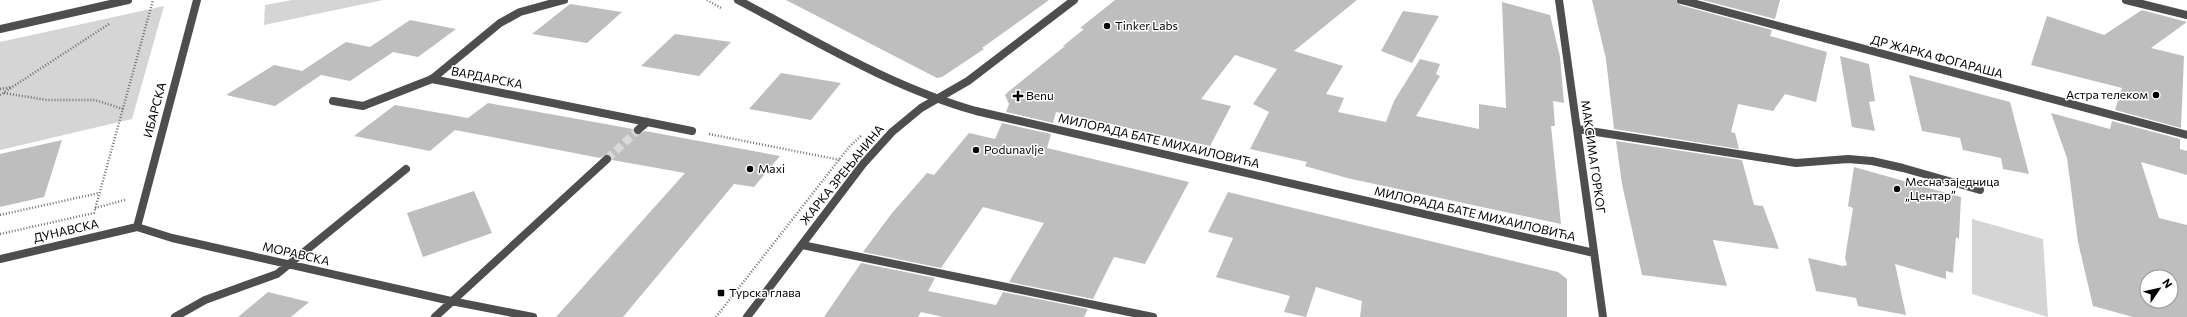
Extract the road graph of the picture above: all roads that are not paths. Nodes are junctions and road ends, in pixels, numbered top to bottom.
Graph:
1 (128, 0) edge
2 (196, 0) edge
3 (564, 0) edge
4 (738, 0) edge
5 (1074, 0) edge
6 (1559, 0) edge
7 (1681, 0) edge
8 (2126, 0) edge
9 (2187, 15) edge
10 (0, 28) edge
11 (432, 79) junction
12 (937, 100) junction
13 (333, 101) dead end
14 (647, 122) junction
15 (1577, 129) junction
16 (638, 130) tunnel mouth
17 (692, 131) road end
18 (2187, 135) edge
19 (607, 159) tunnel mouth
20 (406, 169) dead end
21 (1980, 190) dead end
22 (137, 226) junction
23 (802, 245) junction
24 (1594, 253) junction
25 (0, 259) edge
26 (289, 265) junction
27 (451, 301) junction
28 (175, 317) edge
29 (435, 317) edge
30 (533, 317) edge
31 (747, 317) edge
32 (1152, 317) edge
33 (1603, 317) edge

1 - 10 street
2 - 22 street, ИБАРСКА
3 - 11 street, ВАРДАРСКА
4 - 12 street, МИЛОРАДА БАТЕ МИХАИЛОВИЋА
5 - 12 street, ЖАРКА ЗРЕЊАНИНА
6 - 15 street, МАКСИМА ГОРКОГ
7 - 18 street, ДР ЖАРКА ФОГАРАША
8 - 9 street
11 - 13 street
11 - 14 street, ВАРДАРСКА
12 - 23 street, ЖАРКА ЗРЕЊАНИНА
12 - 24 street, МИЛОРАДА БАТЕ МИХАИЛОВИЋА
14 - 16 street
14 - 17 street, ВАРДАРСКА
15 - 21 street
15 - 24 street, МАКСИМА ГОРКОГ
19 - 27 street
20 - 26 street
22 - 25 street, ДУНАВСКА
22 - 26 street, МОРАВСКА
23 - 31 street, ЖАРКА ЗРЕЊАНИНА
23 - 32 street
24 - 33 street, МАКСИМА ГОРКОГ
26 - 27 street, МОРАВСКА
26 - 28 street
27 - 29 street
27 - 30 street, МОРАВСКА

